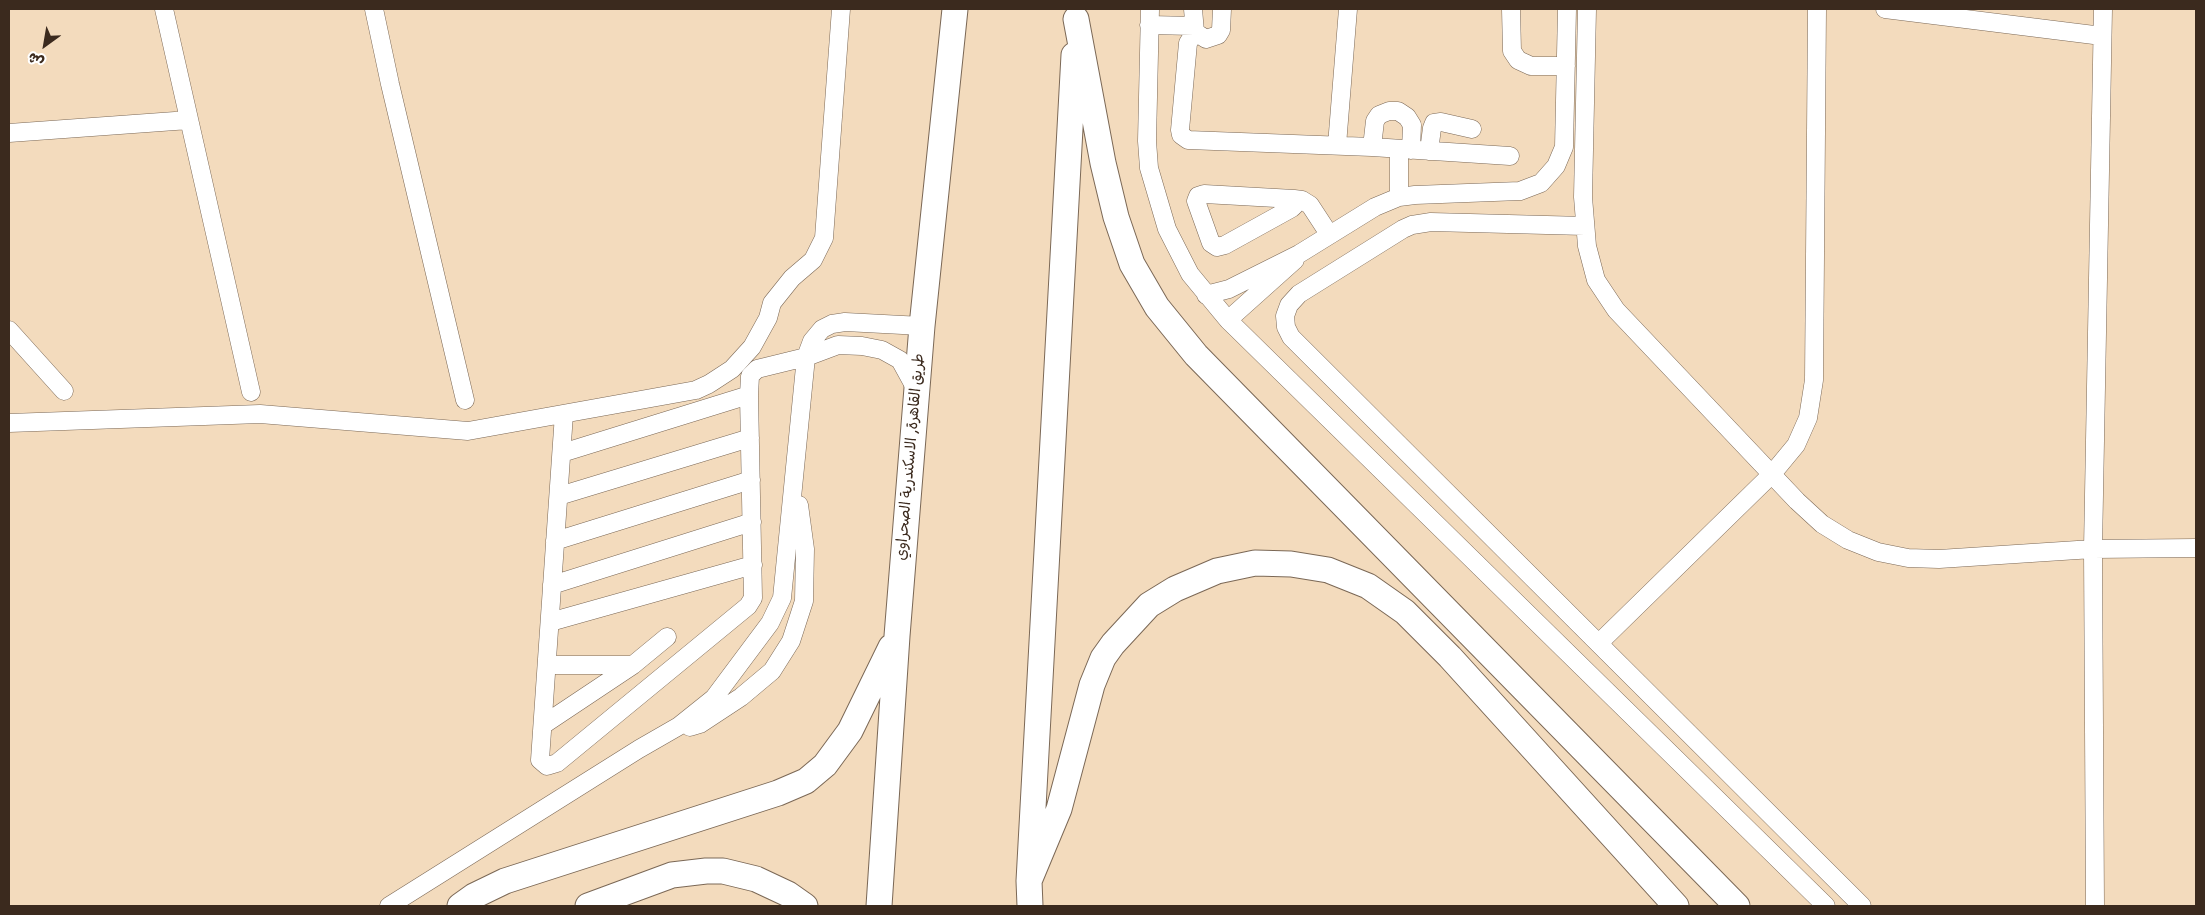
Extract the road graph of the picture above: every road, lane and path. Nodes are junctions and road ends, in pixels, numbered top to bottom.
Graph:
1 (164, 9) edge
2 (374, 9) edge
3 (841, 9) edge
4 (955, 9) edge
5 (1222, 9) edge
6 (1348, 9) edge
7 (1511, 9) edge
8 (1567, 9) edge
9 (1587, 9) edge
10 (1817, 9) edge
11 (1885, 9) edge
12 (2103, 9) edge
13 (1076, 14) edge
14 (1150, 17) edge
15 (1194, 22) edge
16 (2102, 36) junction
17 (1566, 66) junction
18 (189, 120) junction
19 (1472, 129) dead end
20 (9, 133) edge
21 (1337, 146) junction
22 (1372, 147) junction
23 (1413, 150) junction
24 (1510, 156) dead end
25 (1399, 198) junction
26 (1294, 199) junction
27 (1585, 226) junction
28 (1329, 234) junction
29 (1299, 254) junction
30 (1206, 295) junction
31 (1228, 320) junction
32 (922, 326) junction
33 (9, 330) edge
34 (806, 357) junction
35 (64, 391) dead end
36 (251, 392) dead end
37 (917, 392) junction
38 (749, 395) junction
39 (464, 400) dead end
40 (564, 414) junction
41 (9, 423) edge
42 (750, 438) junction
43 (562, 453) junction
44 (795, 474) junction
45 (1772, 474) junction
46 (751, 480) junction
47 (559, 496) junction
48 (752, 522) junction
49 (555, 541) junction
50 (2196, 548) edge
51 (2093, 549) junction
52 (753, 565) junction
53 (552, 586) junction
54 (550, 622) junction
55 (897, 636) junction
56 (667, 637) dead end
57 (1599, 644) junction
58 (547, 665) junction
59 (633, 665) junction
60 (543, 724) junction
61 (659, 738) junction
62 (1029, 881) junction
63 (389, 906) edge
64 (460, 906) edge
65 (588, 906) edge
66 (805, 906) edge
67 (879, 906) edge
68 (1030, 906) edge
69 (1676, 906) edge
70 (1737, 906) edge
71 (1826, 906) edge
72 (1862, 906) edge
73 (2095, 906) edge

1 - 18 street
2 - 39 street
3 - 40 street
4 - 32 highway, طريق القاهرة, الاسكندرية الصحراوي
5 - 15 street
6 - 21 street
7 - 17 street
8 - 17 street
9 - 27 street
10 - 45 street
11 - 16 street
12 - 16 street
13 - 62 highway
13 - 70 highway
14 - 15 street
14 - 30 street
15 - 21 street
16 - 51 street
17 - 25 street
18 - 20 street
18 - 36 street
19 - 23 street
21 - 22 street
22 - 23 street
22 - 23 street
23 - 24 street
23 - 25 street
25 - 28 street
26 - 26 street
26 - 28 street
27 - 45 street
27 - 57 street
28 - 29 street
29 - 30 street
29 - 31 street
30 - 31 street
31 - 71 street
32 - 34 street
32 - 37 highway, طريق القاهرة, الاسكندرية الصحراوي
33 - 35 street
34 - 37 street
34 - 38 street
34 - 44 street
37 - 55 highway, طريق القاهرة, الاسكندرية الصحراوي
38 - 42 street
38 - 43 street
40 - 41 street
40 - 43 street
42 - 46 street
42 - 47 street
43 - 47 street
44 - 61 street
44 - 61 street
45 - 51 street
45 - 57 street
46 - 48 street
46 - 49 street
47 - 49 street
48 - 52 street
48 - 53 street
49 - 53 street
50 - 51 street
51 - 73 street
52 - 54 street
52 - 60 street
53 - 54 street
54 - 58 street
55 - 64 highway
55 - 67 highway, طريق القاهرة, الاسكندرية الصحراوي
56 - 59 street
57 - 72 street
58 - 59 street
58 - 60 street
59 - 60 street
61 - 63 street
62 - 68 highway
62 - 69 highway
65 - 66 highway

